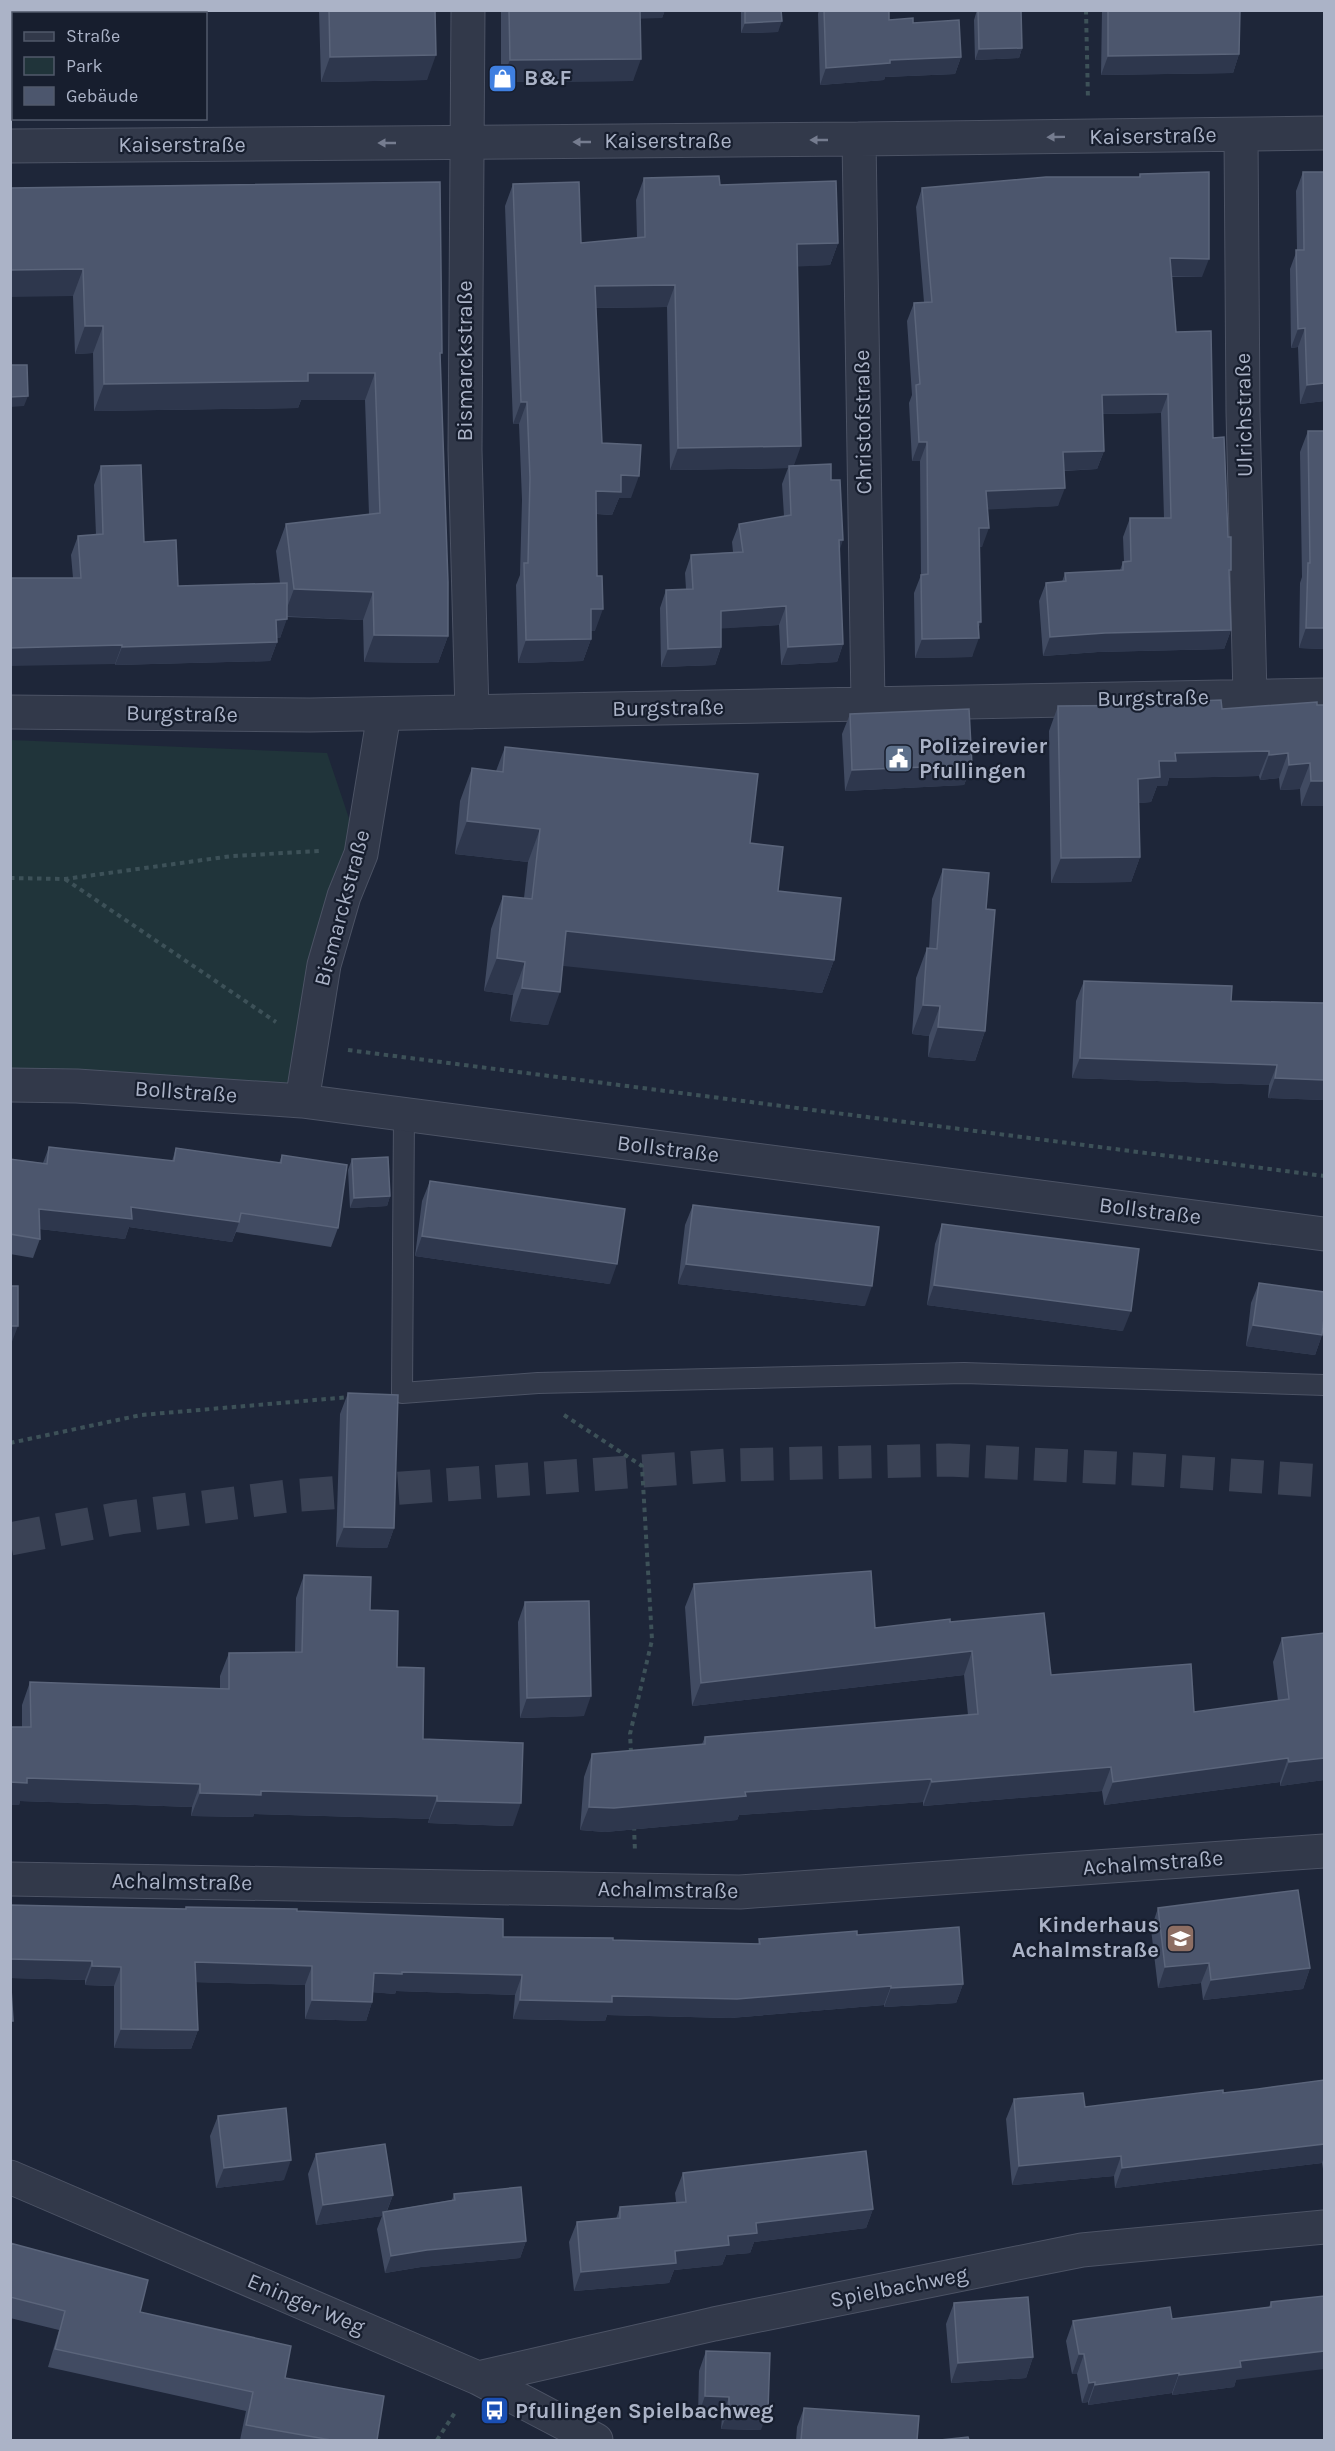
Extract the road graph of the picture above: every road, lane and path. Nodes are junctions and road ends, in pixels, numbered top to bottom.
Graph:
1 (468, 10) edge
2 (1086, 10) edge
3 (1324, 133) edge
4 (1241, 135) junction
5 (1089, 137) junction
6 (859, 139) junction
7 (466, 143) junction
8 (10, 146) edge
9 (1324, 695) edge
10 (1250, 696) junction
11 (868, 704) junction
12 (10, 712) edge
13 (472, 712) junction
14 (384, 714) junction
15 (361, 854) junction
16 (10, 878) edge
17 (65, 879) junction
18 (310, 1045) junction
19 (10, 1085) edge
20 (302, 1101) junction
21 (404, 1115) junction
22 (1324, 1176) edge
23 (1324, 1234) edge
24 (538, 1383) junction
25 (1324, 1384) edge
26 (402, 1393) junction
27 (10, 1443) edge
28 (631, 1758) edge
29 (634, 1818) edge
30 (1324, 1851) edge
31 (10, 1879) edge
32 (636, 1890) junction
33 (10, 2176) edge
34 (1324, 2227) edge
35 (478, 2378) junction
36 (596, 2440) edge

1 - 7 street, Bismarckstraße
2 - 5 path
3 - 4 street, Kaiserstraße
4 - 5 street, Kaiserstraße
4 - 10 street, Ulrichstraße
5 -> 6 street, Kaiserstraße
6 -> 7 street, Kaiserstraße
6 - 11 street, Christofstraße
7 -> 8 street, Kaiserstraße
7 - 13 street, Bismarckstraße
9 - 10 street, Burgstraße
10 - 11 street, Burgstraße
11 - 13 street, Burgstraße
12 - 14 street, Burgstraße
13 - 14 street, Burgstraße
14 - 15 street, Bismarckstraße
15 - 17 path
15 - 18 street, Bismarckstraße
16 - 17 path
17 - 18 path
18 - 20 street, Bismarckstraße
18 - 22 path
19 - 20 street, Bollstraße
20 - 21 street, Bollstraße
21 - 23 street, Bollstraße
21 - 26 lane
24 - 25 lane
24 - 26 lane
24 - 28 path
26 - 27 path
29 - 32 path
30 - 32 street, Achalmstraße
31 - 32 street, Achalmstraße
33 - 35 street, Eninger Weg
34 - 35 street, Spielbachweg
35 - 36 street, Eninger Weg

